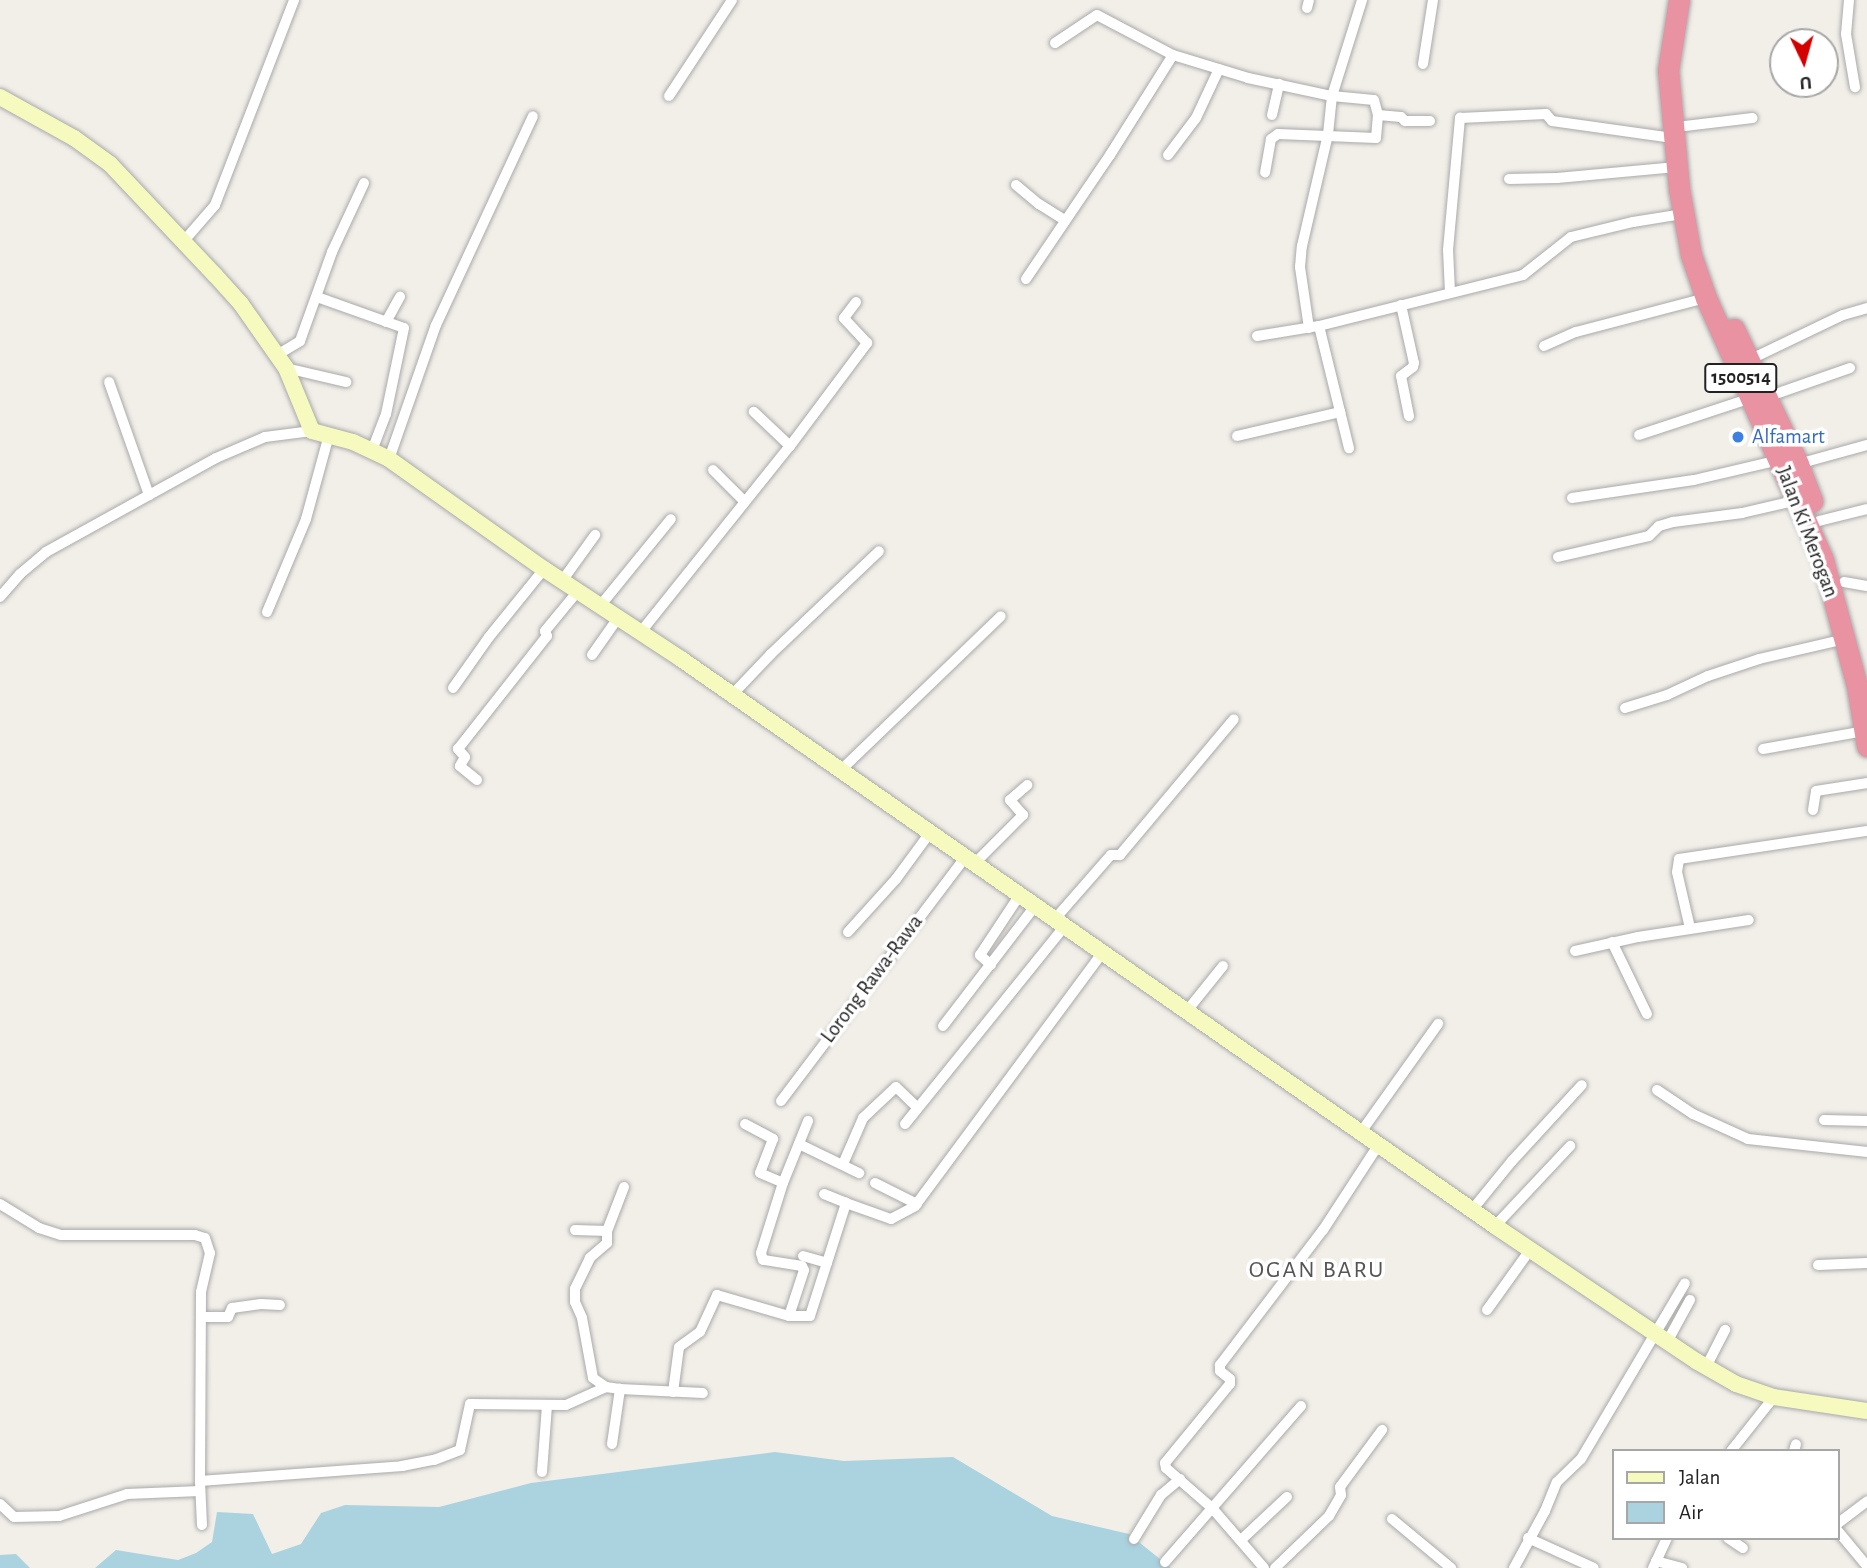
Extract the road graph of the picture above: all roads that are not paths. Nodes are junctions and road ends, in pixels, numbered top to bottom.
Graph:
1 (294, 0) edge
2 (732, 0) edge
3 (1362, 0) edge
4 (1433, 0) edge
5 (1679, 0) edge
6 (1691, 0) edge
7 (1849, 0) edge
8 (1055, 43) dead end
9 (1172, 55) junction
10 (1423, 64) dead end
11 (1219, 69) junction
12 (1279, 84) junction
13 (1855, 87) dead end
14 (669, 96) dead end
15 (1332, 96) junction
16 (0, 97) edge
17 (1272, 115) dead end
18 (1378, 115) junction
19 (533, 117) dead end
20 (1753, 118) dead end
21 (1430, 121) dead end
22 (1679, 132) junction
23 (1328, 134) junction
24 (1168, 155) dead end
25 (1676, 167) junction
26 (1265, 172) dead end
27 (1509, 179) dead end
28 (364, 183) dead end
29 (1016, 185) dead end
30 (1683, 214) junction
31 (1065, 220) junction
32 (183, 242) junction
33 (1026, 279) dead end
34 (1450, 292) junction
35 (317, 297) junction
36 (400, 297) dead end
37 (1706, 298) junction
38 (856, 302) dead end
39 (1401, 305) junction
40 (1867, 308) edge
41 (386, 321) junction
42 (1314, 327) junction
43 (1257, 335) dead end
44 (1544, 346) dead end
45 (1749, 360) junction
46 (281, 361) junction
47 (1850, 368) dead end
48 (109, 382) dead end
49 (346, 382) dead end
50 (1759, 398) junction
51 (754, 412) dead end
52 (1340, 412) junction
53 (1409, 416) dead end
54 (312, 431) junction
55 (329, 435) junction
56 (1639, 435) dead end
57 (1237, 436) dead end
58 (1867, 445) edge
59 (790, 446) junction
60 (1349, 448) dead end
61 (372, 450) junction
62 (389, 458) junction
63 (1789, 462) junction
64 (713, 470) dead end
65 (149, 495) junction
66 (1572, 498) dead end
67 (1798, 500) junction
68 (744, 501) junction
69 (1867, 509) edge
70 (671, 519) dead end
71 (1819, 521) junction
72 (595, 535) dead end
73 (879, 551) dead end
74 (1558, 557) dead end
75 (544, 569) junction
76 (562, 581) junction
77 (1844, 582) junction
78 (1867, 586) edge
79 (578, 590) junction
80 (0, 597) edge
81 (600, 606) junction
82 (267, 612) dead end
83 (1001, 616) dead end
84 (618, 618) junction
85 (640, 633) junction
86 (1844, 639) junction
87 (592, 655) dead end
88 (1867, 685) edge
89 (453, 688) dead end
90 (731, 696) junction
91 (1625, 708) dead end
92 (1234, 719) dead end
93 (1866, 739) edge
94 (1763, 749) dead end
95 (840, 771) junction
96 (477, 780) dead end
97 (1867, 783) edge
98 (1027, 785) dead end
99 (1813, 810) dead end
100 (1867, 831) edge
101 (929, 834) junction
102 (969, 862) junction
103 (1018, 895) junction
104 (1035, 906) junction
105 (1749, 920) dead end
106 (1059, 923) junction
107 (1690, 928) junction
108 (848, 932) dead end
109 (1612, 942) junction
110 (1575, 951) dead end
111 (1102, 953) junction
112 (991, 965) junction
113 (1223, 966) dead end
114 (1186, 1012) junction
115 (1647, 1014) dead end
116 (1438, 1024) dead end
117 (943, 1027) dead end
118 (1582, 1085) dead end
119 (1657, 1090) dead end
120 (781, 1101) dead end
121 (917, 1107) junction
122 (1824, 1120) dead end
123 (808, 1121) dead end
124 (1867, 1121) edge
125 (745, 1124) dead end
126 (905, 1124) dead end
127 (1361, 1132) junction
128 (799, 1144) junction
129 (1379, 1144) junction
130 (1570, 1146) dead end
131 (1867, 1152) edge
132 (843, 1164) junction
133 (859, 1173) dead end
134 (783, 1183) junction
135 (875, 1183) dead end
136 (624, 1187) dead end
137 (824, 1194) dead end
138 (846, 1203) junction
139 (0, 1204) edge
140 (917, 1204) junction
141 (1472, 1210) junction
142 (575, 1230) dead end
143 (1500, 1230) junction
144 (607, 1231) junction
145 (1528, 1248) junction
146 (803, 1256) dead end
147 (1867, 1263) edge
148 (827, 1264) junction
149 (1818, 1265) dead end
150 (1685, 1283) dead end
151 (1690, 1300) dead end
152 (280, 1305) dead end
153 (1487, 1310) dead end
154 (789, 1316) junction
155 (201, 1317) junction
156 (1725, 1330) dead end
157 (1660, 1338) junction
158 (1706, 1367) junction
159 (606, 1387) junction
160 (620, 1389) junction
161 (673, 1392) junction
162 (703, 1393) dead end
163 (1774, 1397) junction
164 (547, 1405) junction
165 (1301, 1406) dead end
166 (1867, 1411) edge
167 (1382, 1430) dead end
168 (612, 1444) dead end
169 (1733, 1449) edge
170 (542, 1472) dead end
171 (1180, 1479) junction
172 (200, 1486) junction
173 (1287, 1497) dead end
174 (1867, 1502) edge
175 (0, 1504) edge
176 (1212, 1508) junction
177 (1392, 1519) dead end
178 (1839, 1523) edge
179 (202, 1525) dead end
180 (1839, 1533) edge
181 (1528, 1538) junction
182 (1134, 1539) dead end
183 (1241, 1540) junction
184 (1666, 1540) edge
185 (1731, 1540) edge
186 (1743, 1548) dead end
187 (1165, 1562) dead end
188 (1261, 1564) edge
189 (1654, 1564) edge
190 (1867, 1566) edge
191 (1248, 1568) edge
192 (1275, 1568) edge
193 (1451, 1568) edge
194 (1514, 1568) edge
195 (1594, 1568) edge
196 (1682, 1568) edge

1 - 32 street
2 - 14 street
3 - 15 street
4 - 10 street
5 - 22 highway, Jalan Ki Merogan / 1500514
6 - 22 highway, Jalan Ki Merogan / 1500514
7 - 13 street
8 - 9 street
9 - 11 street
9 - 31 street
11 - 12 street
11 - 24 street
12 - 15 street
12 - 17 street
15 - 18 street
15 - 23 street
16 - 32 street
18 - 21 street
18 - 23 street
19 - 62 street
20 - 22 street
22 - 25 highway, Jalan Ki Merogan / 1500514
22 - 34 street
22 - 45 highway, Jalan Ki Merogan / 1500514
23 - 26 street
23 - 42 street
25 - 27 street
25 - 30 highway, Jalan Ki Merogan / 1500514
28 - 35 street
29 - 31 street
30 - 34 street
30 - 37 highway, Jalan Ki Merogan / 1500514
31 - 33 street
32 - 46 street
34 - 39 street
35 - 41 street
35 - 46 street
36 - 41 street
37 - 44 street
37 - 50 highway, Jalan Ki Merogan / 1500514
38 - 59 street
39 - 42 street
39 - 53 street
40 - 45 street
41 - 61 street
42 - 43 street
42 - 52 street
45 - 50 highway, Jalan Ki Merogan / 1500514
46 - 49 street
46 - 54 street
47 - 50 street
48 - 65 street
50 - 56 street
50 - 63 highway, Jalan Ki Merogan / 1500514
51 - 59 street
52 - 57 street
52 - 60 street
54 - 55 street
54 - 65 street
55 - 61 street
55 - 82 street
58 - 63 street
59 - 68 street
61 - 62 street
62 - 75 street
63 - 66 street
63 - 67 highway, Jalan Ki Merogan / 1500514
63 - 71 highway, Jalan Ki Merogan / 1500514
64 - 68 street
65 - 80 street
67 - 74 street
67 - 86 highway, Jalan Ki Merogan / 1500514
68 - 85 street
69 - 71 street
70 - 81 street
71 - 77 highway, Jalan Ki Merogan / 1500514
72 - 76 street
73 - 90 street
75 - 76 street
75 - 89 street
76 - 79 street
77 - 78 street
77 - 88 highway, Jalan Ki Merogan / 1500514
79 - 81 street
79 - 96 street
81 - 84 street
83 - 95 street
84 - 85 street
84 - 87 street
85 - 90 street
86 - 91 street
86 - 93 highway, Jalan Ki Merogan / 1500514
90 - 95 street
92 - 106 street
93 - 94 street
95 - 101 street
97 - 99 street
98 - 102 street, Lorong Rawa-Rawa
100 - 107 street
101 - 102 street
101 - 108 street
102 - 103 street
102 - 120 street, Lorong Rawa-Rawa
103 - 104 street
103 - 112 street
104 - 106 street
104 - 112 street
105 - 107 street
106 - 111 street
106 - 121 street
107 - 109 street
109 - 110 street
109 - 115 street
111 - 114 street
111 - 140 street
112 - 117 street
113 - 114 street
114 - 127 street
116 - 127 street
118 - 141 street
119 - 131 street
121 - 126 street
121 - 132 street
122 - 124 street
123 - 128 street
125 - 134 street
127 - 129 street
128 - 132 street
128 - 134 street
129 - 141 street
129 - 171 street
130 - 143 street
132 - 133 street
134 - 154 street
135 - 140 street
136 - 144 street
137 - 138 street
138 - 140 street
138 - 148 street
139 - 155 street
141 - 143 street
142 - 144 street
143 - 145 street
144 - 159 street
145 - 153 street
145 - 157 street
146 - 148 street
147 - 149 street
148 - 154 street
150 - 157 street
151 - 157 street
152 - 155 street
154 - 161 street
155 - 172 street
156 - 158 street
157 - 158 street
157 - 181 street
158 - 163 street
159 - 160 street
159 - 164 street
160 - 161 street
160 - 168 street
161 - 162 street
163 - 166 street
163 - 169 street
164 - 170 street
164 - 172 street
165 - 176 street
167 - 192 street
171 - 176 street
171 - 182 street
172 - 175 street
172 - 179 street
173 - 183 street
174 - 178 street
176 - 183 street
176 - 187 street
177 - 193 street
180 - 190 street
181 - 194 street
181 - 195 street
183 - 188 street
184 - 189 street
185 - 186 street
188 - 191 street
189 - 196 street

